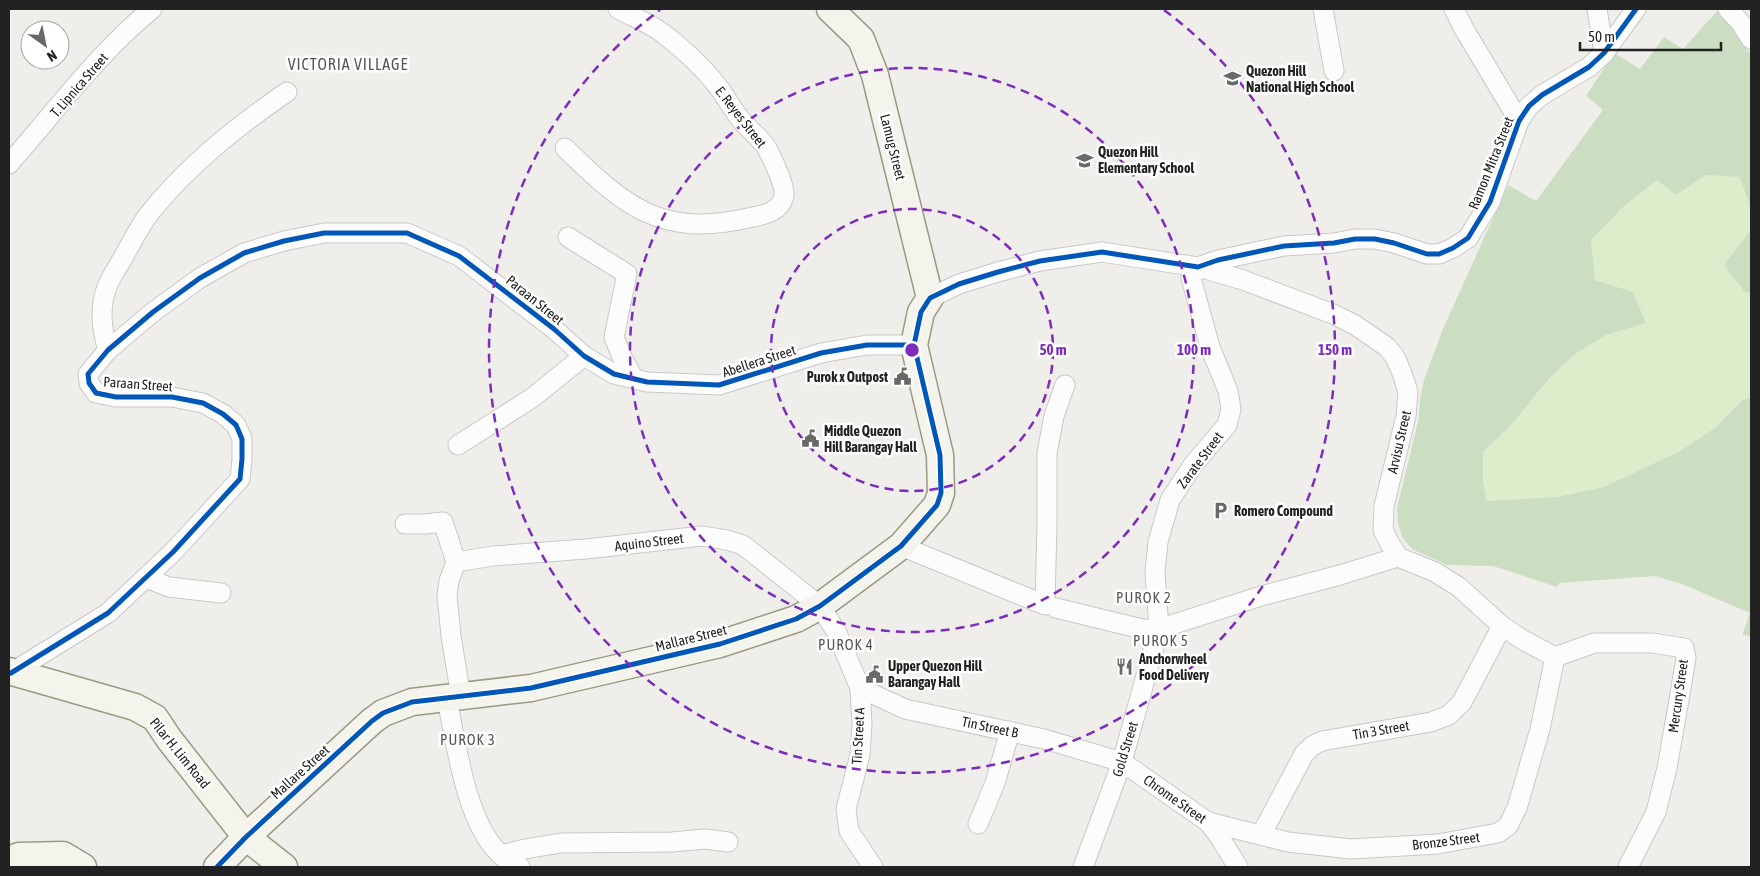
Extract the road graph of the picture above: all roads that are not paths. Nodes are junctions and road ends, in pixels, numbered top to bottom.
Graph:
1 (152, 9) edge
2 (618, 9) edge
3 (830, 9) edge
4 (1323, 9) edge
5 (1454, 9) edge
6 (1597, 9) edge
7 (1636, 9) edge
8 (1728, 9) edge
9 (1751, 40) edge
10 (1604, 53) junction
11 (1334, 71) dead end
12 (286, 92) dead end
13 (1519, 121) junction
14 (565, 148) dead end
15 (9, 164) edge
16 (568, 237) dead end
17 (1198, 267) junction
18 (930, 298) junction
19 (914, 345) junction
20 (108, 350) junction
21 (584, 356) junction
22 (634, 379) junction
23 (1065, 385) dead end
24 (458, 445) dead end
25 (405, 524) dead end
26 (901, 546) junction
27 (1398, 557) junction
28 (456, 562) junction
29 (146, 578) junction
30 (221, 593) dead end
31 (820, 606) junction
32 (1051, 606) junction
33 (1502, 626) junction
34 (1159, 629) junction
35 (1555, 657) junction
36 (10, 672) edge
37 (860, 688) junction
38 (454, 698) junction
39 (1010, 731) junction
40 (1122, 762) junction
41 (1208, 822) junction
42 (978, 824) dead end
43 (1261, 836) junction
44 (246, 837) junction
45 (728, 842) dead end
46 (501, 855) junction
47 (12, 856) edge
48 (83, 867) edge
49 (217, 867) edge
50 (284, 867) edge
51 (520, 867) edge
52 (873, 867) edge
53 (1083, 867) edge
54 (1238, 867) edge
55 (1628, 867) edge

1 - 15 street, T. Lipnica Street
2 - 14 street, E. Reyes Street
3 - 18 street, Lamug Street
4 - 11 street
5 - 13 street
6 - 10 street
7 - 10 street, Ramon Mitra Street
8 - 9 street
10 - 13 street, Ramon Mitra Street
12 - 20 street
13 - 17 street, Ramon Mitra Street
16 - 22 street
17 - 18 street, Ramon Mitra Street
17 - 27 street, Arvisu Street
17 - 34 street, Zarate Street
18 - 19 street, Mallare Street
19 - 22 street, Abellera Street
19 - 26 street, Mallare Street
20 - 21 street, Paraan Street
20 - 29 street, Paraan Street
21 - 22 street, Abellera Street
21 - 24 street
23 - 32 street
25 - 28 street
26 - 31 street, Mallare Street
26 - 32 street
27 - 33 street
27 - 34 street
28 - 31 street, Aquino Street
28 - 38 street
29 - 30 street
29 - 36 street, Paraan Street
31 - 37 street, Tin Street A
31 - 38 street, Mallare Street
32 - 34 street
33 - 35 street
33 - 43 street, Tin 3 Street
34 - 40 street, Gold Street
35 - 43 street, Bronze Street
35 - 55 street, Mercury Street
36 - 44 street, Pilar H. Lim Road
37 - 39 street, Tin Street B
37 - 52 street, Tin Street A
38 - 44 street, Mallare Street
38 - 46 street
39 - 40 street, Tin Street B
39 - 42 street
40 - 41 street, Chrome Street
40 - 53 street, Gold Street
41 - 43 street, Bronze Street
41 - 54 street, Chrome Street
44 - 49 street, Mallare Street
44 - 50 street, Pilar H. Lim Road
45 - 46 street
46 - 51 street
47 - 48 street

